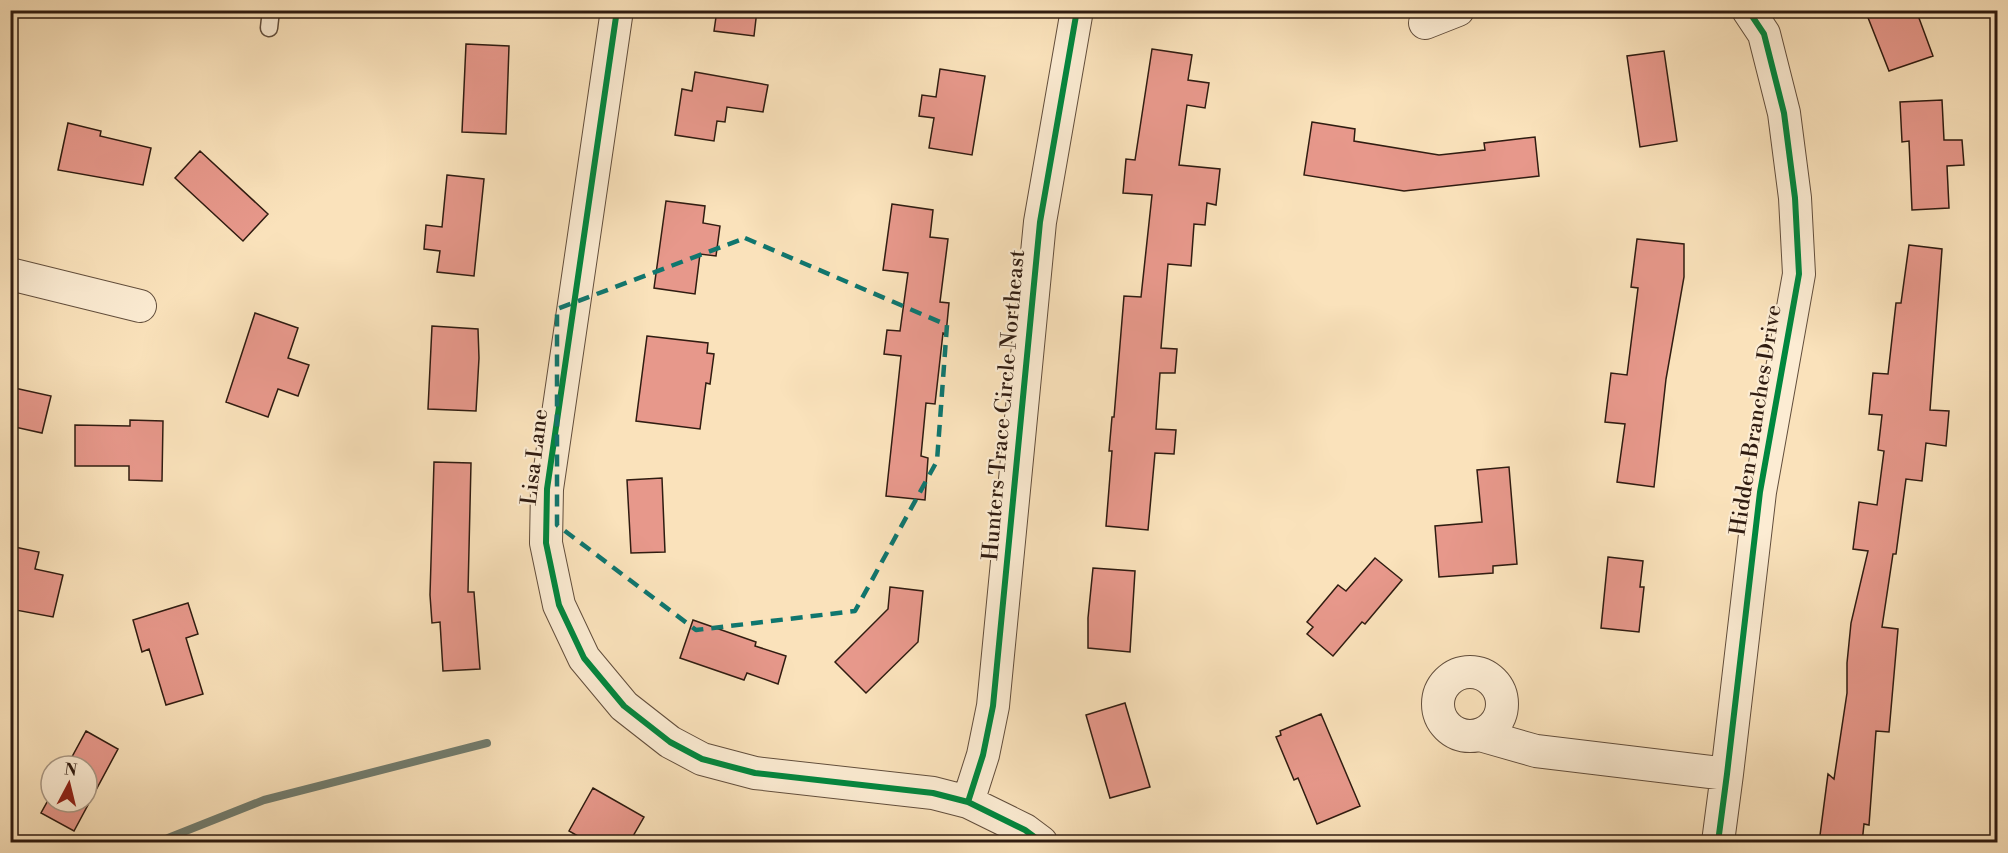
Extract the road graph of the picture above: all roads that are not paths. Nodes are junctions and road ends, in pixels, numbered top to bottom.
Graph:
1 (617, 10) edge
2 (1077, 10) edge
3 (1458, 10) edge
4 (1748, 10) edge
5 (1425, 22) dead end
6 (10, 274) edge
7 (140, 306) dead end
8 (1480, 735) dead end
9 (1728, 774) junction
10 (968, 802) junction
11 (1041, 843) edge
12 (1718, 843) edge

1 - 10 street, Lisa Lane
2 - 10 street, Hunters Trace Circle Northeast
3 - 5 street
4 - 9 street, Hidden Branches Drive
6 - 7 street
8 - 9 street
9 - 12 street, Hidden Branches Drive
10 - 11 street, Lisa Lane

